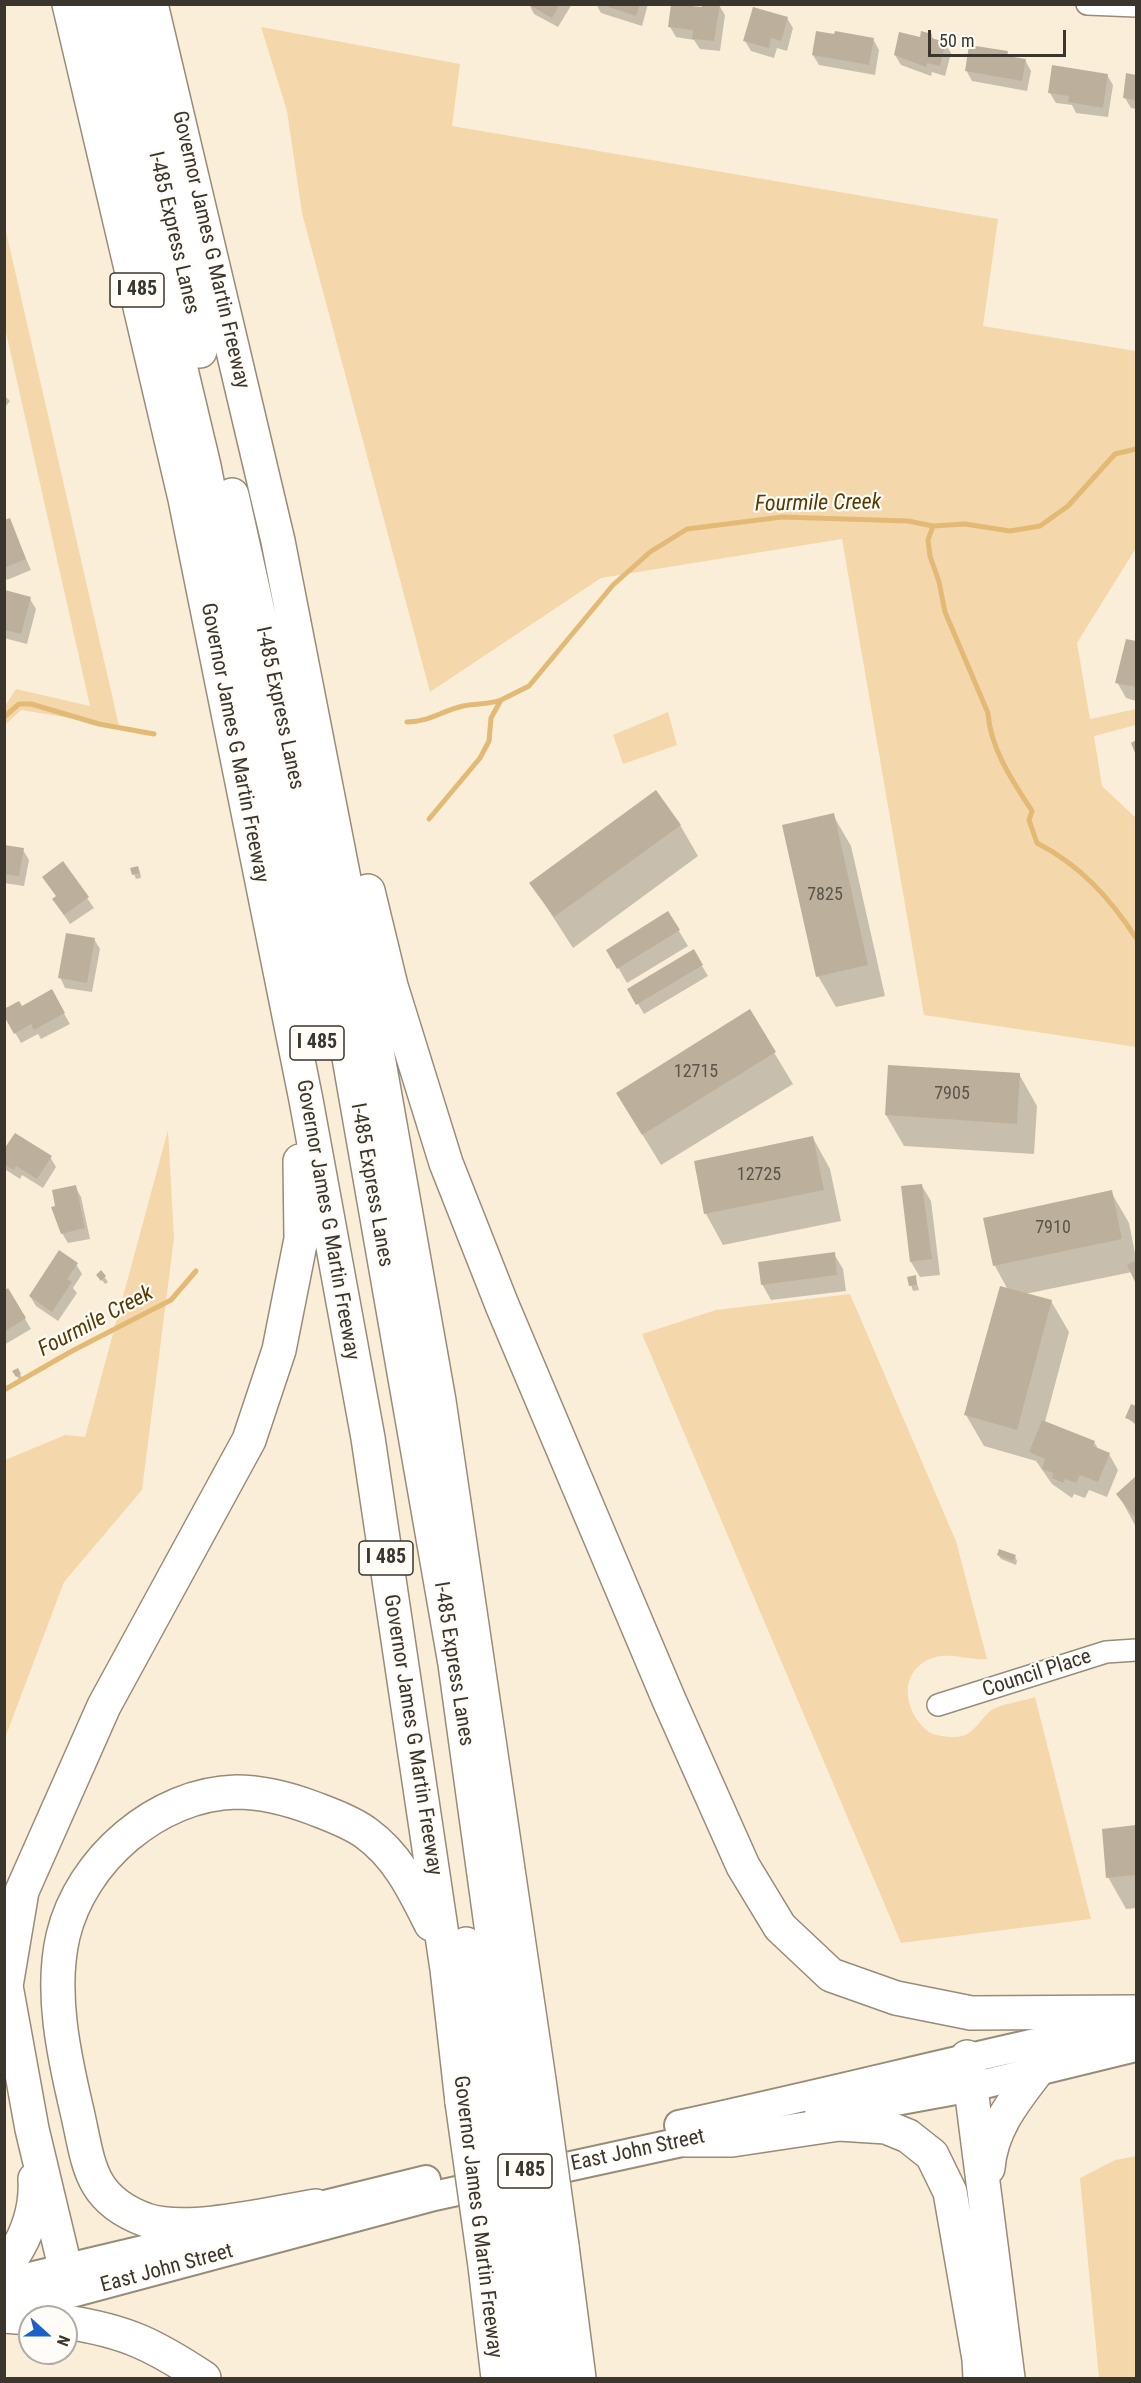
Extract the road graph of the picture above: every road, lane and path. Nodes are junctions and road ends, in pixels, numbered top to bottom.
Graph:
1 (69, 4) edge
2 (94, 4) edge
3 (119, 4) edge
4 (151, 4) edge
5 (1087, 4) edge
6 (1137, 6) edge
7 (314, 723) junction
8 (289, 1018) junction
9 (1137, 1650) edge
10 (938, 1705) dead end
11 (1137, 2012) edge
12 (452, 2013) junction
13 (1137, 2021) edge
14 (1137, 2046) edge
15 (1037, 2071) junction
16 (969, 2072) junction
17 (501, 2089) junction
18 (32, 2130) junction
19 (686, 2140) junction
20 (986, 2202) junction
21 (316, 2206) junction
22 (524, 2258) junction
23 (65, 2267) junction
24 (4, 2269) edge
25 (4, 2283) edge
26 (568, 2296) junction
27 (4, 2312) edge
28 (78, 2325) edge
29 (204, 2379) edge
30 (498, 2379) edge
31 (524, 2379) edge
32 (549, 2379) edge
33 (579, 2379) edge
34 (594, 2379) edge
35 (980, 2379) edge
36 (1008, 2379) edge

1 - 8 highway, Governor James G Martin Freeway / I 485
2 - 17 highway, I-485 Express Lanes / I 485
3 - 17 highway, I-485 Express Lanes / I 485
4 - 7 highway, Governor James G Martin Freeway / I 485
5 - 6 street
7 - 11 highway
7 - 17 highway, Governor James G Martin Freeway / I 485
8 - 12 highway, Governor James G Martin Freeway / I 485
8 - 18 highway
9 - 10 street, Council Place
12 - 17 highway, Governor James G Martin Freeway / I 485
12 - 21 highway
13 - 16 main road, East John Street
14 - 15 main road, East John Street
15 - 16 main road, East John Street
15 - 20 highway
16 - 19 main road, East John Street
16 - 20 highway
16 - 21 main road, East John Street
17 - 22 highway, Governor James G Martin Freeway / I 485, bridge
17 - 22 highway, Governor James G Martin Freeway / I 485, bridge
18 - 23 highway
18 - 24 highway
19 - 27 main road, East John Street
19 - 35 highway
20 - 36 highway
21 - 23 main road, East John Street
22 - 26 highway, Governor James G Martin Freeway / I 485
22 - 30 highway, Governor James G Martin Freeway / I 485
22 - 31 highway, I 485
22 - 32 highway, I 485
23 - 25 main road, East John Street
26 - 33 highway, Governor James G Martin Freeway / I 485
26 - 34 highway
28 - 29 highway

